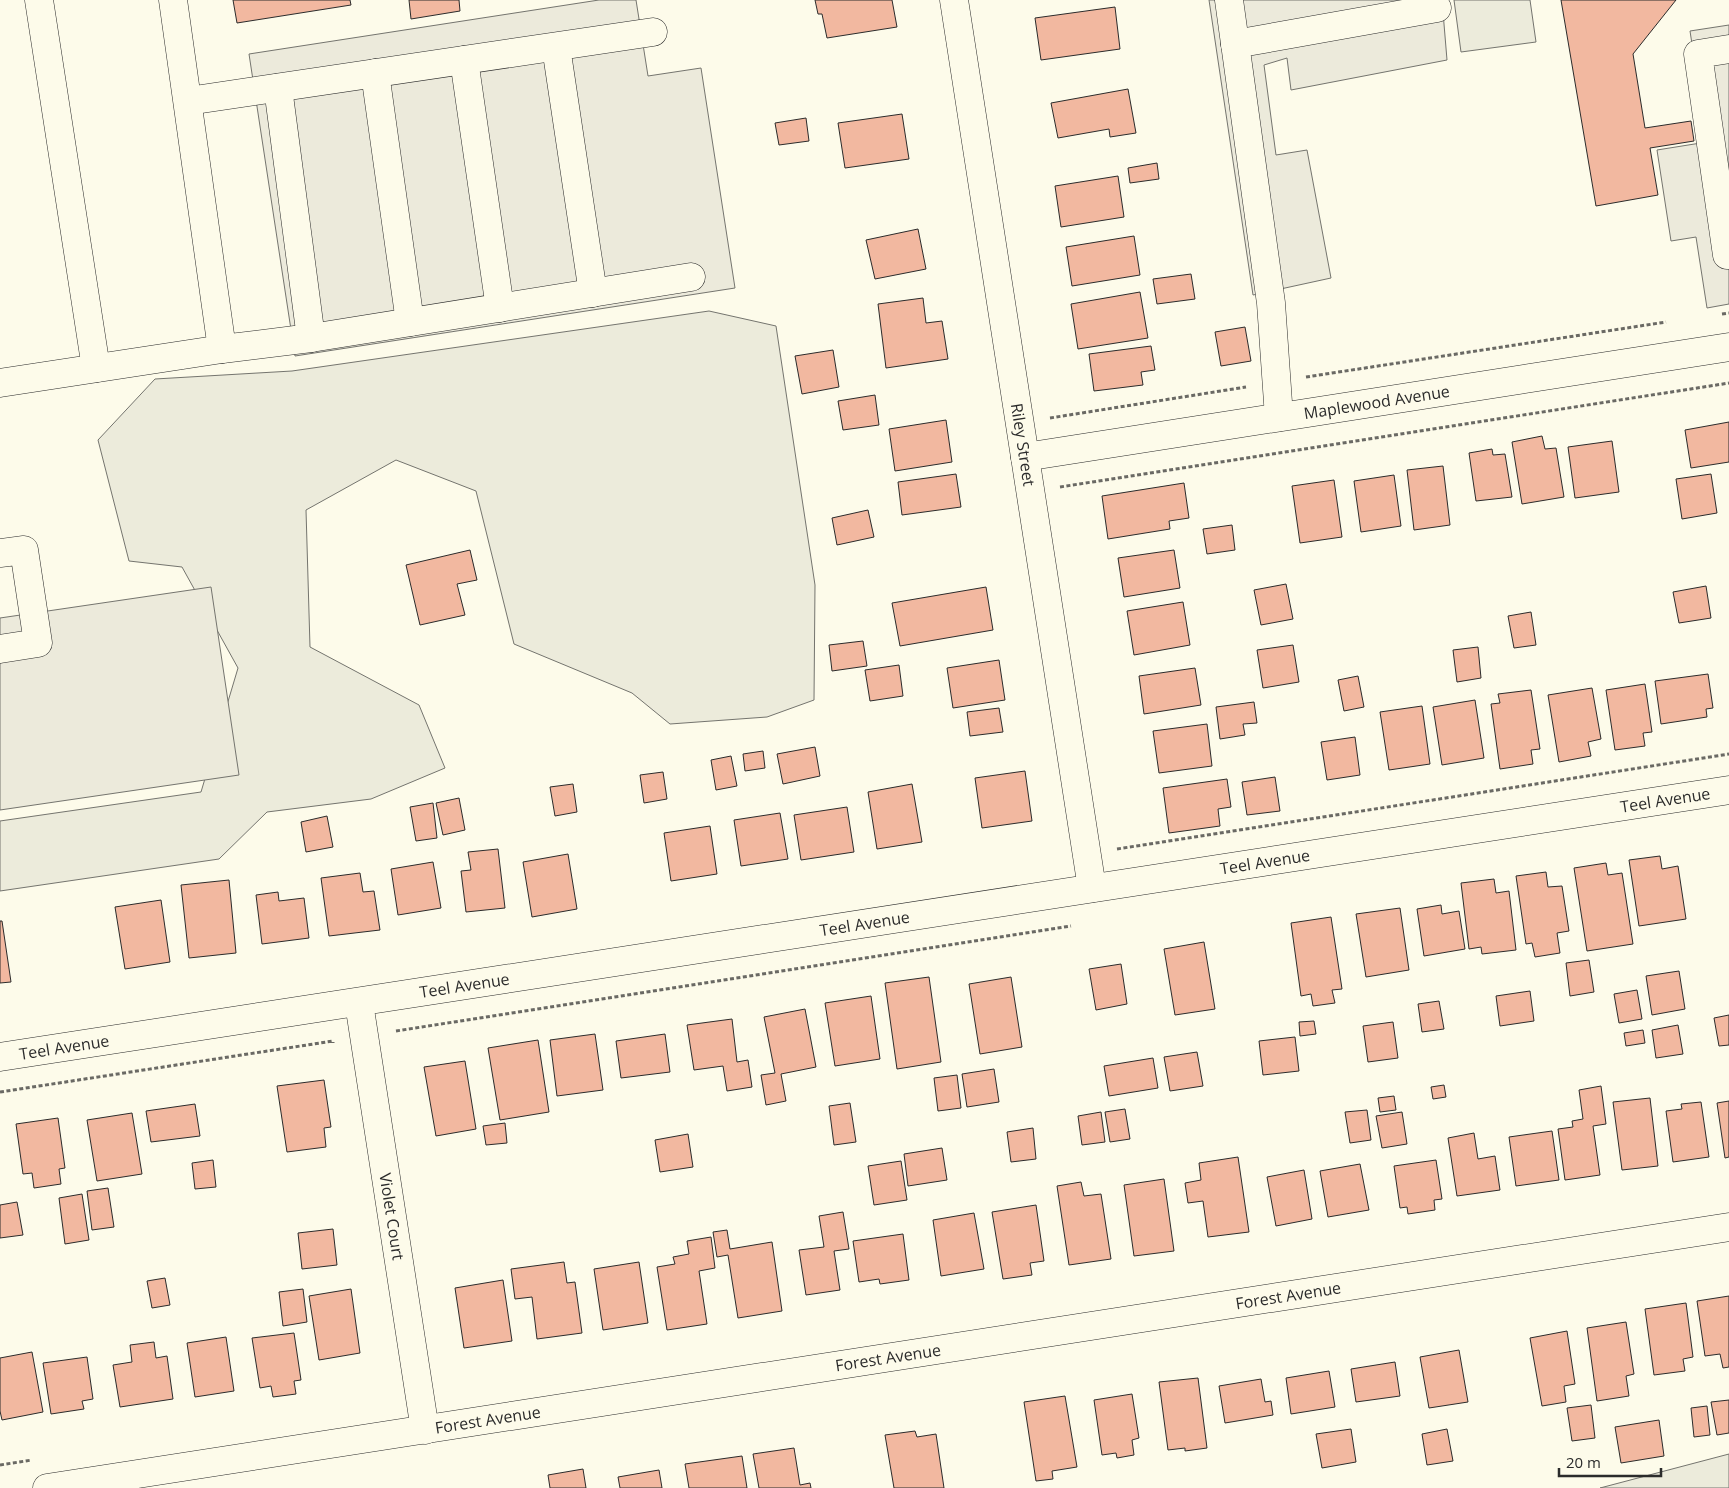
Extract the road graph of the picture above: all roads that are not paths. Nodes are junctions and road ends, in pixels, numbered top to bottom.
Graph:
1 (38, 0) edge
2 (173, 0) edge
3 (954, 0) edge
4 (1228, 0) edge
5 (1437, 8) dead end
6 (653, 32) dead end
7 (1235, 44) junction
8 (556, 47) junction
9 (1729, 49) edge
10 (464, 60) junction
11 (375, 73) junction
12 (278, 88) junction
13 (188, 101) junction
14 (1721, 160) edge
15 (1729, 255) edge
16 (692, 277) dead end
17 (593, 293) junction
18 (500, 308) junction
19 (410, 322) junction
20 (311, 338) junction
21 (1729, 348) edge
22 (222, 349) junction
23 (96, 368) junction
24 (0, 383) edge
25 (1279, 417) junction
26 (1025, 457) junction
27 (0, 554) edge
28 (0, 649) edge
29 (1729, 790) edge
30 (1092, 888) junction
31 (359, 1002) junction
32 (0, 1058) edge
33 (1729, 1227) edge
34 (425, 1430) junction
35 (47, 1488) edge

1 - 23 street
2 - 13 street
3 - 26 street, Riley Street
4 - 7 street
5 - 7 street
6 - 8 street
7 - 25 street
8 - 10 street
8 - 17 street
9 - 14 street
10 - 11 street
10 - 18 street
11 - 12 street
11 - 19 street
12 - 13 street
12 - 20 street
13 - 22 street
14 - 15 street
16 - 17 street
17 - 18 street
18 - 19 street
19 - 20 street
20 - 22 street
21 - 25 street, Maplewood Avenue
22 - 23 street
23 - 24 street
25 - 26 street, Maplewood Avenue
26 - 30 street, Riley Street
27 - 28 street
29 - 30 street, Teel Avenue
30 - 31 street, Teel Avenue
31 - 32 street, Teel Avenue
31 - 34 street, Violet Court
33 - 34 street, Forest Avenue
34 - 35 street, Forest Avenue

